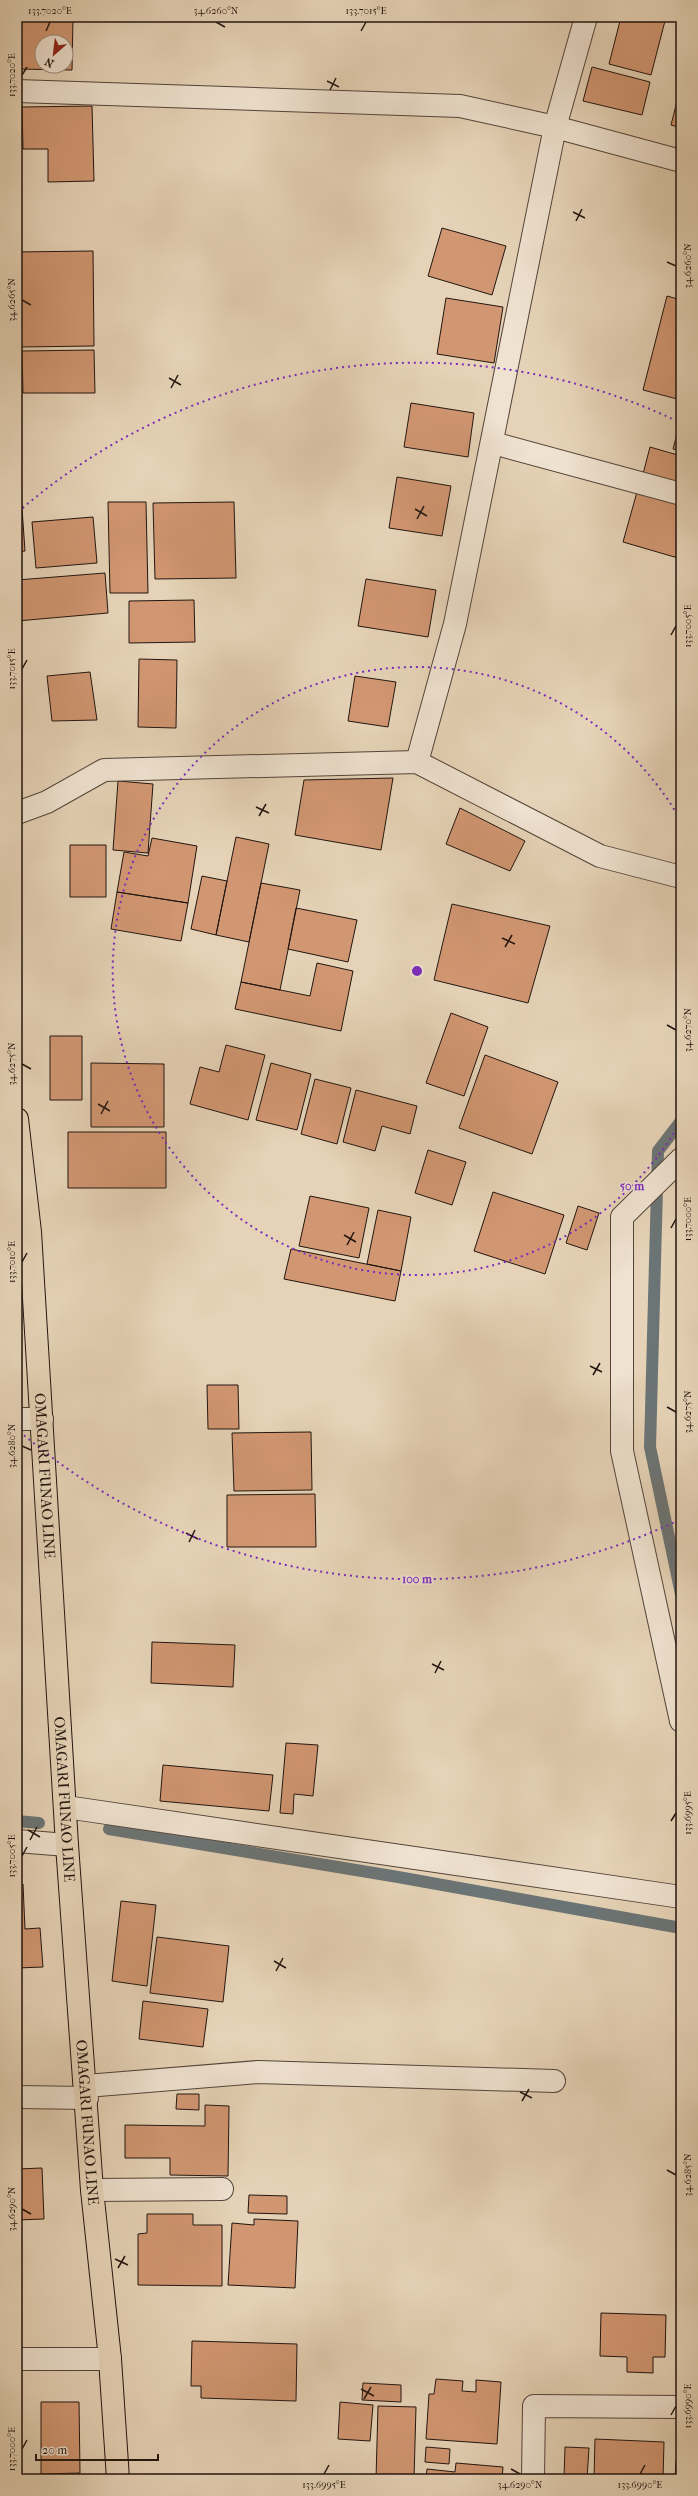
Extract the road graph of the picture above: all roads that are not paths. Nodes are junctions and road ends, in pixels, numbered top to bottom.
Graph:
1 (586, 17) edge
2 (17, 91) edge
3 (555, 128) junction
4 (681, 161) edge
5 (493, 443) junction
6 (681, 494) edge
7 (417, 762) junction
8 (17, 813) edge
9 (681, 877) edge
10 (17, 1119) edge
11 (681, 1159) edge
12 (17, 1419) edge
13 (42, 1419) junction
14 (681, 1721) edge
15 (66, 1807) junction
16 (17, 1841) edge
17 (67, 1845) junction
18 (681, 1897) edge
19 (554, 2081) dead end
20 (86, 2092) junction
21 (17, 2098) edge
22 (222, 2189) dead end
23 (92, 2190) junction
24 (17, 2359) edge
25 (110, 2359) junction
26 (681, 2407) edge
27 (118, 2479) edge
28 (533, 2479) edge

1 - 3 street
2 - 3 street
3 - 4 street
3 - 5 street
5 - 6 street
5 - 7 street
7 - 8 street
7 - 9 street
10 - 13 main road, OMAGARI FUNAO LINE
11 - 14 street
12 - 13 street
13 - 15 main road, OMAGARI FUNAO LINE
15 - 17 main road, OMAGARI FUNAO LINE
15 - 18 street
16 - 17 street
17 - 20 main road, OMAGARI FUNAO LINE
19 - 20 street
20 - 21 street
20 - 23 main road, OMAGARI FUNAO LINE
22 - 23 street
23 - 25 main road, OMAGARI FUNAO LINE
24 - 25 street
25 - 27 main road, OMAGARI FUNAO LINE
26 - 28 street

